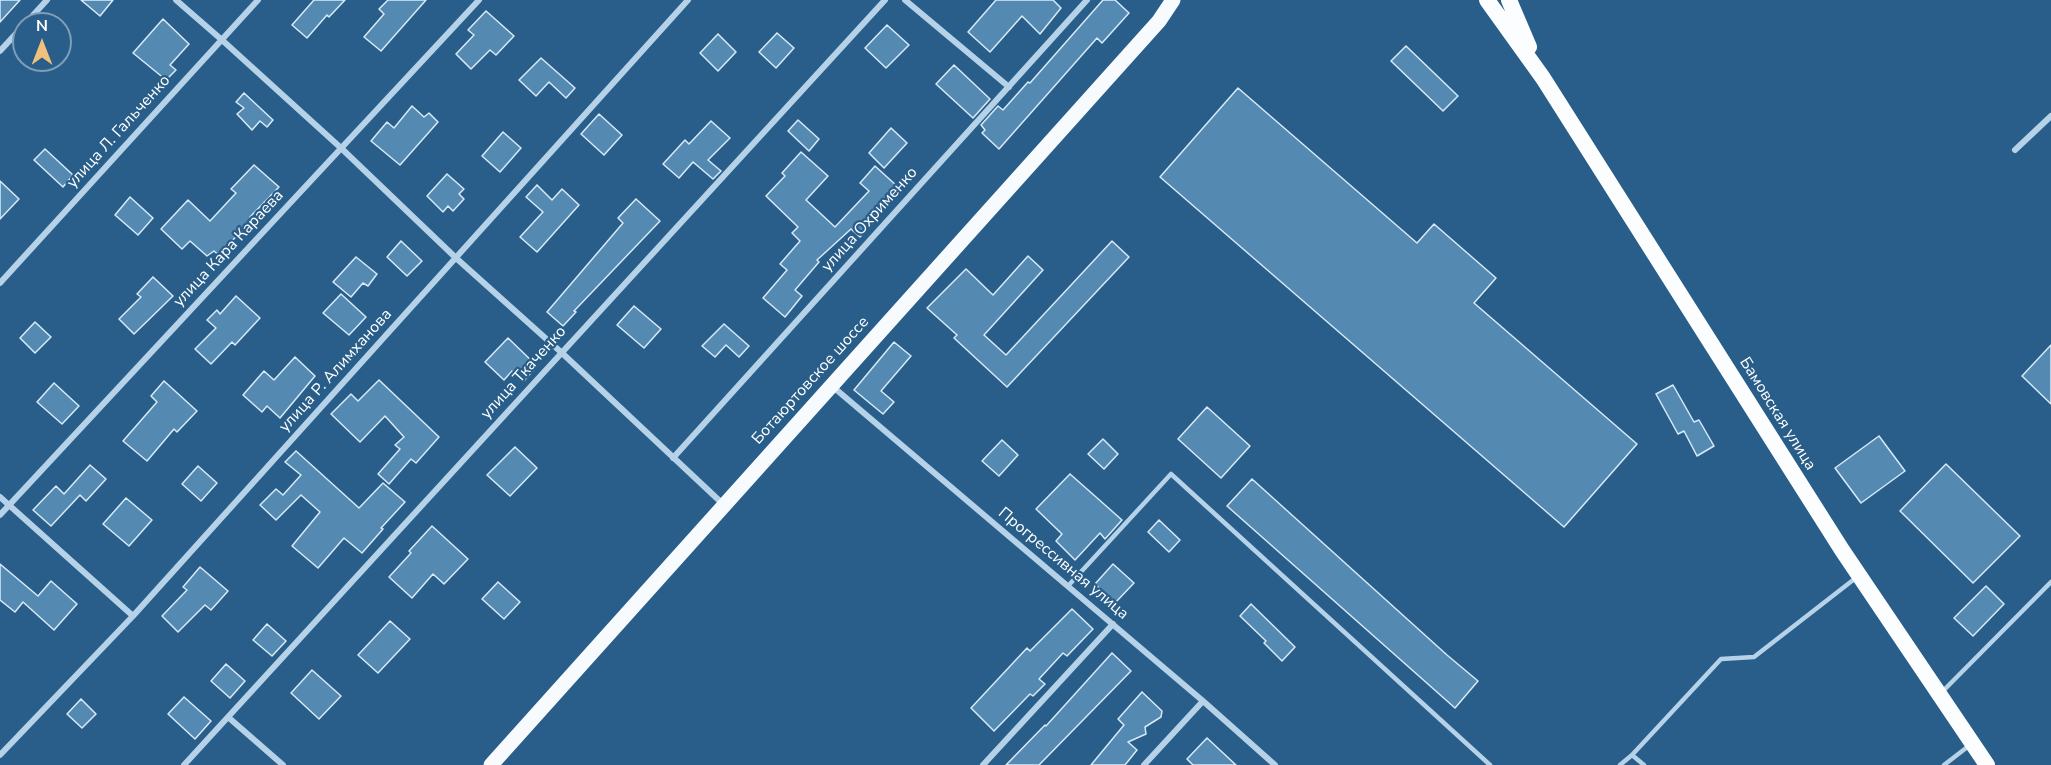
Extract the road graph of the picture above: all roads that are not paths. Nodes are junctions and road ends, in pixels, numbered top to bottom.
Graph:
1 (47, 0) edge
2 (176, 0) edge
3 (258, 0) edge
4 (478, 0) edge
5 (688, 0) edge
6 (885, 0) edge
7 (905, 0) edge
8 (1087, 0) edge
9 (1173, 0) edge
10 (1182, 0) edge
11 (1487, 0) edge
12 (1509, 0) edge
13 (36, 12) edge
14 (1159, 21) junction
15 (12, 39) edge
16 (222, 39) junction
17 (0, 51) edge
18 (1543, 78) junction
19 (1009, 87) junction
20 (2051, 116) edge
21 (341, 148) junction
22 (2015, 150) dead end
23 (456, 258) junction
24 (0, 283) edge
25 (562, 353) junction
26 (832, 385) junction
27 (673, 458) junction
28 (0, 497) edge
29 (724, 505) junction
30 (9, 506) junction
31 (0, 515) edge
32 (1859, 575) junction
33 (2051, 582) edge
34 (1068, 586) junction
35 (134, 616) junction
36 (1113, 624) junction
37 (1940, 694) junction
38 (1203, 701) junction
39 (228, 717) junction
40 (1973, 743) junction
41 (0, 755) edge
42 (1632, 755) junction
43 (184, 765) edge
44 (283, 765) edge
45 (491, 765) edge
46 (983, 765) edge
47 (1144, 765) edge
48 (1275, 765) edge
49 (1490, 765) edge
50 (1620, 765) edge
51 (1644, 765) edge
52 (1944, 765) edge
53 (1988, 765) edge

1 - 13 street
2 - 16 street
3 - 16 street, улица Л. Гальченко
4 - 21 street, улица Кара Караева
5 - 23 street, улица Р. Алимханова
6 - 25 street, улица Ткаченко
7 - 19 street
8 - 19 street, улица Охрименко
9 - 14 main road
10 - 14 main road
11 - 18 highway
12 - 18 highway
14 - 26 main road, Ботаюртовское шоссе
15 - 17 street
16 - 21 street
16 - 24 street, улица Л. Гальченко
18 - 32 highway, Бамовская улица
19 - 27 street, улица Охрименко
20 - 22 street
21 - 23 street
21 - 30 street, улица Кара Караева
23 - 25 street
23 - 35 street, улица Р. Алимханова
25 - 27 street
25 - 39 street, улица Ткаченко
26 - 29 main road, Ботаюртовское шоссе
26 - 34 street, Прогрессивная улица
27 - 29 street
28 - 30 street
29 - 45 main road, Ботаюртовское шоссе
30 - 31 street, улица Кара Караева
30 - 35 street
32 - 37 highway, Бамовская улица
32 - 42 lane
33 - 37 lane
34 - 36 street, Прогрессивная улица
34 - 49 lane
35 - 41 street, улица Р. Алимханова
36 - 38 street, Прогрессивная улица
36 - 46 street
37 - 40 highway, Бамовская улица
38 - 47 street
38 - 48 street, Прогрессивная улица
39 - 43 street, улица Ткаченко
39 - 44 street
40 - 52 lane
40 - 53 highway, Бамовская улица
42 - 50 lane
42 - 51 lane

